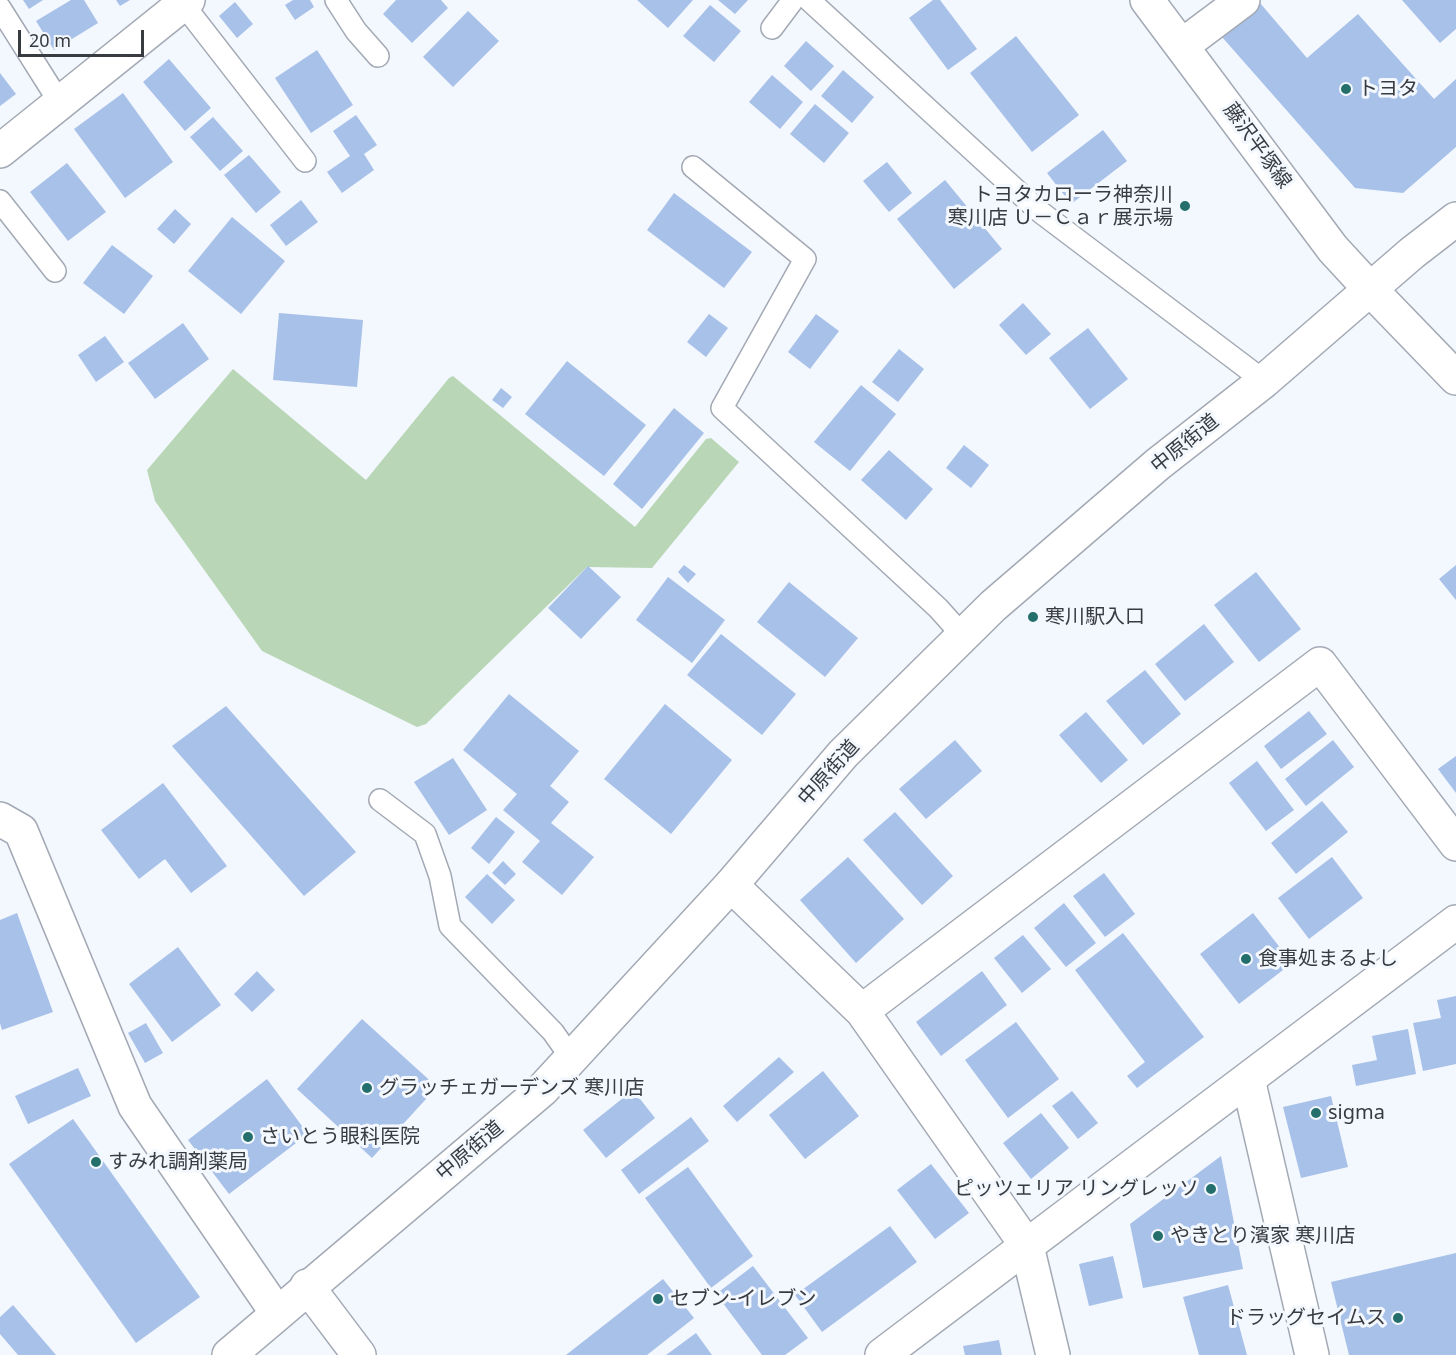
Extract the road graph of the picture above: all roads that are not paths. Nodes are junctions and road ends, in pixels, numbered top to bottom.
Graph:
1 (336, 0) edge
2 (793, 0) edge
3 (808, 0) edge
4 (1147, 0) edge
5 (1243, 0) edge
6 (185, 2) edge
7 (0, 8) edge
8 (772, 28) dead end
9 (1183, 45) junction
10 (378, 56) dead end
11 (60, 103) junction
12 (0, 151) edge
13 (305, 161) dead end
14 (693, 167) dead end
15 (0, 201) edge
16 (1456, 219) edge
17 (55, 271) dead end
18 (1370, 289) junction
19 (1456, 378) edge
20 (1264, 381) junction
21 (964, 637) junction
22 (380, 800) dead end
23 (0, 819) edge
24 (1456, 844) edge
25 (732, 885) junction
26 (1456, 922) edge
27 (862, 1011) junction
28 (572, 1059) junction
29 (1248, 1079) junction
30 (1027, 1246) junction
31 (307, 1286) junction
32 (277, 1313) junction
33 (229, 1355) edge
34 (359, 1355) edge
35 (882, 1355) edge
36 (1053, 1355) edge
37 (1312, 1355) edge

1 - 10 lane
2 - 8 lane
3 - 20 lane
4 - 9 street, 藤沢平塚線
5 - 9 street
6 - 11 street
6 - 13 lane
7 - 11 lane
9 - 18 street, 藤沢平塚線
11 - 12 street
14 - 21 lane
15 - 17 lane
16 - 18 street, 中原街道
18 - 19 street, 藤沢平塚線
18 - 20 street, 中原街道
20 - 21 street, 中原街道
21 - 25 street, 中原街道
22 - 28 lane
23 - 32 street
24 - 27 street
25 - 27 street
25 - 28 street, 中原街道
26 - 29 street
27 - 30 street
28 - 31 street, 中原街道
29 - 30 street
29 - 37 street
30 - 35 street
30 - 36 street
31 - 32 street, 中原街道
31 - 34 street
32 - 33 street, 中原街道

